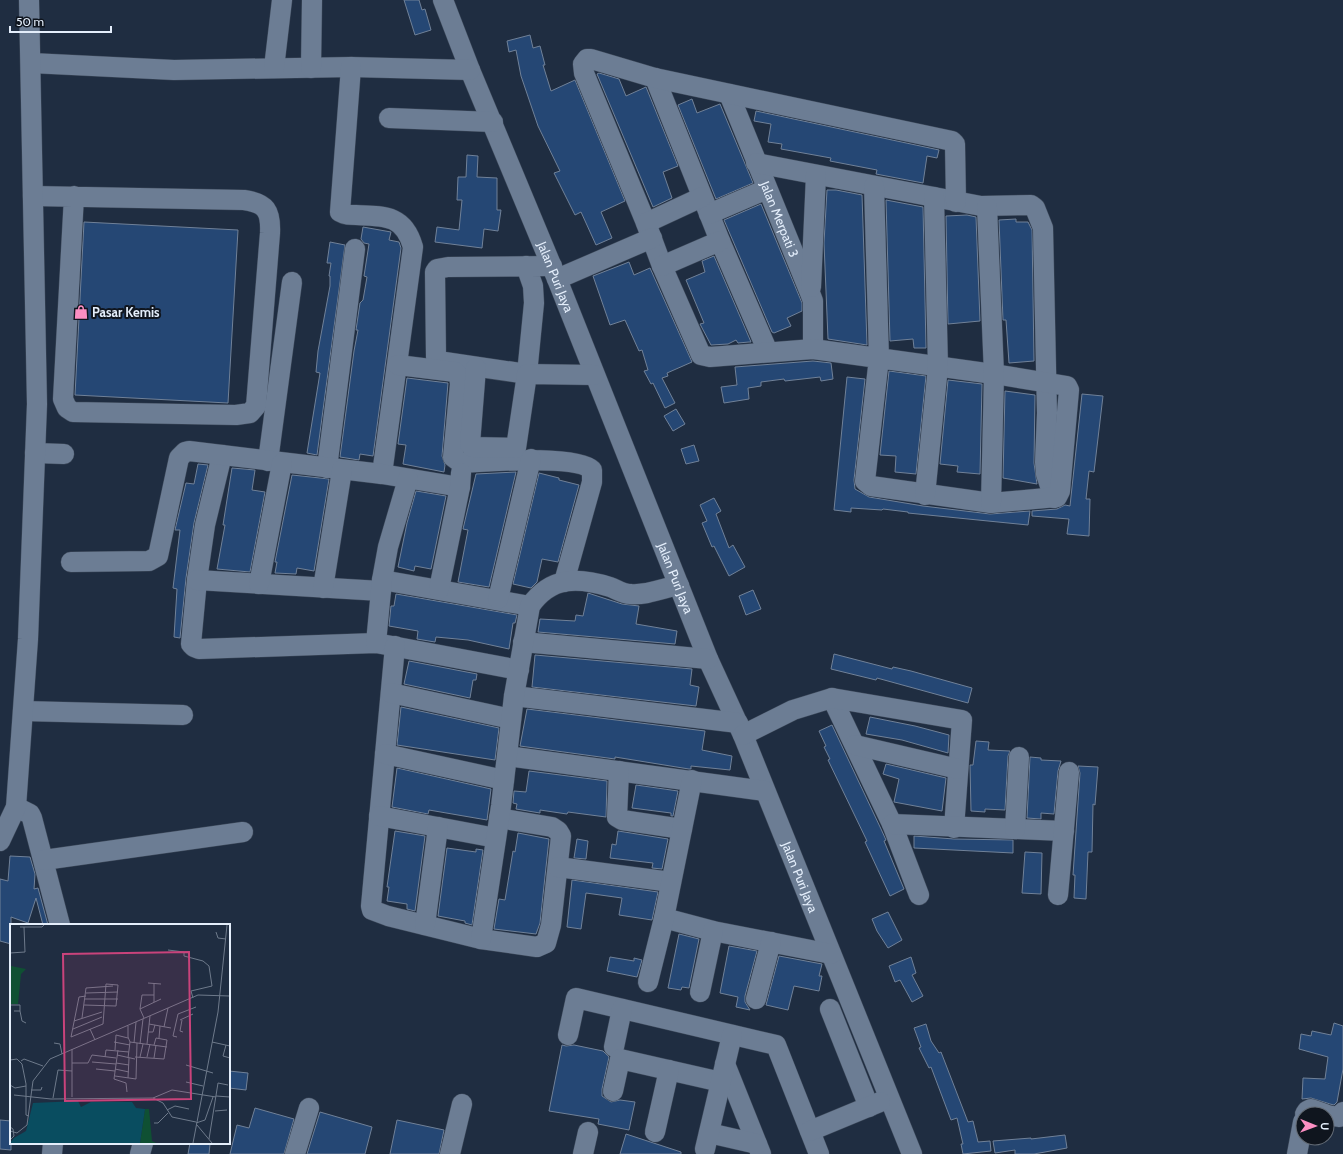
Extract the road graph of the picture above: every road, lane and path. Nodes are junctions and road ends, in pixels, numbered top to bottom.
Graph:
1 (29, 0) edge
2 (282, 0) edge
3 (312, 0) edge
4 (443, 0) edge
5 (31, 63) junction
6 (351, 67) junction
7 (274, 68) junction
8 (311, 68) junction
9 (470, 70) junction
10 (654, 78) junction
11 (729, 94) junction
12 (388, 118) dead end
13 (493, 122) junction
14 (756, 163) junction
15 (816, 175) junction
16 (874, 186) junction
17 (767, 189) junction
18 (33, 196) junction
19 (74, 196) junction
20 (934, 197) junction
21 (956, 202) junction
22 (705, 206) junction
23 (987, 207) junction
24 (649, 231) junction
25 (720, 241) junction
26 (355, 249) dead end
27 (526, 266) junction
28 (662, 266) junction
29 (560, 272) junction
30 (292, 282) dead end
31 (810, 293) junction
32 (813, 349) junction
33 (768, 352) junction
34 (879, 358) junction
35 (398, 365) junction
36 (938, 366) junction
37 (476, 368) junction
38 (527, 374) junction
39 (994, 374) junction
40 (594, 375) junction
41 (1046, 383) junction
42 (36, 404) junction
43 (67, 408) junction
44 (35, 453) junction
45 (64, 454) dead end
46 (222, 455) junction
47 (531, 459) junction
48 (275, 462) junction
49 (461, 463) junction
50 (335, 469) junction
51 (382, 474) junction
52 (408, 479) junction
53 (460, 487) junction
54 (925, 495) junction
55 (990, 503) junction
56 (71, 562) dead end
57 (198, 580) junction
58 (564, 582) junction
59 (259, 584) junction
60 (679, 585) junction
61 (382, 586) junction
62 (322, 588) junction
63 (438, 589) junction
64 (498, 599) junction
65 (530, 606) junction
66 (523, 642) junction
67 (385, 645) junction
68 (708, 659) junction
69 (519, 670) junction
70 (391, 693) junction
71 (514, 696) junction
72 (832, 698) junction
73 (23, 711) junction
74 (183, 715) dead end
75 (511, 719) junction
76 (746, 729) junction
77 (855, 745) junction
78 (385, 754) junction
79 (507, 756) junction
80 (1019, 756) dead end
81 (958, 769) junction
82 (620, 771) junction
83 (1069, 772) dead end
84 (504, 780) junction
85 (692, 780) junction
86 (765, 791) junction
87 (16, 807) junction
88 (380, 816) junction
89 (499, 818) junction
90 (892, 824) junction
91 (438, 827) junction
92 (954, 828) junction
93 (1014, 829) junction
94 (682, 830) junction
95 (243, 832) dead end
96 (1064, 832) junction
97 (496, 838) junction
98 (0, 841) edge
99 (44, 860) junction
100 (558, 867) junction
101 (671, 882) junction
102 (919, 895) dead end
103 (1058, 896) dead end
104 (664, 918) junction
105 (60, 924) edge
106 (425, 925) junction
107 (713, 930) junction
108 (481, 939) junction
109 (771, 942) junction
110 (831, 954) junction
111 (648, 982) dead end
112 (700, 992) dead end
113 (756, 999) dead end
114 (622, 1009) junction
115 (830, 1009) dead end
116 (568, 1035) dead end
117 (732, 1035) junction
118 (614, 1047) dead end
119 (669, 1070) junction
120 (723, 1073) junction
121 (612, 1091) dead end
122 (889, 1098) junction
123 (462, 1104) dead end
124 (869, 1107) junction
125 (308, 1108) dead end
126 (1343, 1112) edge
127 (1335, 1116) edge
128 (810, 1131) junction
129 (588, 1132) dead end
130 (655, 1132) dead end
131 (53, 1144) edge
132 (143, 1144) edge
133 (759, 1149) edge
134 (52, 1154) edge
135 (140, 1154) edge
136 (295, 1154) edge
137 (450, 1154) edge
138 (583, 1154) edge
139 (819, 1154) edge
140 (912, 1154) edge

1 - 5 street
2 - 7 street
3 - 8 street
4 - 9 street, Jalan Puri Jaya
5 - 7 street
5 - 18 street
6 - 8 street
6 - 9 street
6 - 35 street
7 - 8 street
9 - 13 street, Jalan Puri Jaya
10 - 11 street
10 - 22 street
10 - 24 street
11 - 14 street, Jalan Merpati 3
11 - 21 street
12 - 13 street
13 - 29 street, Jalan Puri Jaya
14 - 15 street
14 - 17 street, Jalan Merpati 3
15 - 16 street
15 - 31 street
16 - 20 street
16 - 34 street
17 - 22 street
17 - 31 street, Jalan Merpati 3
18 - 19 street
18 - 42 street
19 - 43 street
19 - 43 street
20 - 21 street
20 - 36 street
21 - 23 street
22 - 24 street
22 - 25 street
23 - 39 street
23 - 41 street
24 - 28 street
24 - 29 street
25 - 28 street
25 - 33 street
26 - 50 street
27 - 29 street
27 - 37 street
27 - 38 street
28 - 33 street
29 - 40 street, Jalan Puri Jaya
30 - 48 street
31 - 32 street, Jalan Merpati 3
32 - 33 street
32 - 34 street
34 - 36 street
34 - 54 street
35 - 49 street
35 - 51 street
36 - 39 street
36 - 54 street
37 - 38 street
37 - 38 street
38 - 40 street
39 - 41 street
39 - 55 street
40 - 60 street, Jalan Puri Jaya
41 - 55 street
42 - 43 street
42 - 44 street
44 - 45 street
44 - 73 street
46 - 48 street
46 - 56 street
46 - 57 street
47 - 49 street
47 - 58 street
47 - 64 street
48 - 50 street
48 - 59 street
49 - 53 street
50 - 51 street
50 - 62 street
51 - 52 street
52 - 53 street
52 - 61 street
53 - 63 street
54 - 55 street
57 - 59 street
57 - 67 street
58 - 60 street
58 - 65 street
59 - 62 street
60 - 68 street, Jalan Puri Jaya
61 - 62 street
61 - 63 street
61 - 67 street
63 - 64 street
64 - 65 street
65 - 66 street
66 - 68 street
66 - 69 street
67 - 69 street
67 - 70 street
68 - 76 street, Jalan Puri Jaya
69 - 71 street
70 - 75 street
70 - 78 street
71 - 75 street
71 - 76 street
72 - 76 street
72 - 77 street
72 - 81 street
73 - 74 street
73 - 87 street
75 - 79 street
76 - 86 street, Jalan Puri Jaya
77 - 81 street
77 - 90 street
78 - 84 street
78 - 88 street
79 - 82 street
79 - 84 street
80 - 93 street
81 - 92 street
82 - 85 street
82 - 94 street
83 - 96 street
84 - 89 street
85 - 86 street
85 - 94 street
86 - 110 street, Jalan Puri Jaya
87 - 98 street
87 - 99 street
88 - 91 street
88 - 106 street
89 - 97 street
89 - 100 street
90 - 92 street
90 - 102 street
91 - 97 street
91 - 106 street
92 - 93 street
93 - 96 street
94 - 101 street
95 - 99 street
96 - 103 street
97 - 108 street
99 - 105 street
100 - 101 street
100 - 108 street
101 - 104 street
104 - 107 street
104 - 111 street
106 - 108 street
107 - 109 street
107 - 112 street
109 - 110 street
109 - 113 street
110 - 122 street, Jalan Puri Jaya
114 - 116 street
114 - 117 street
114 - 118 street
115 - 124 street
117 - 120 street
117 - 128 street
119 - 120 street
119 - 121 street
119 - 130 street
120 - 133 street
120 - 133 street
122 - 124 street
122 - 140 street, Jalan Puri Jaya
123 - 137 street
124 - 128 street
125 - 136 street
126 - 127 street
128 - 139 street
129 - 138 street
131 - 134 street
132 - 135 street

